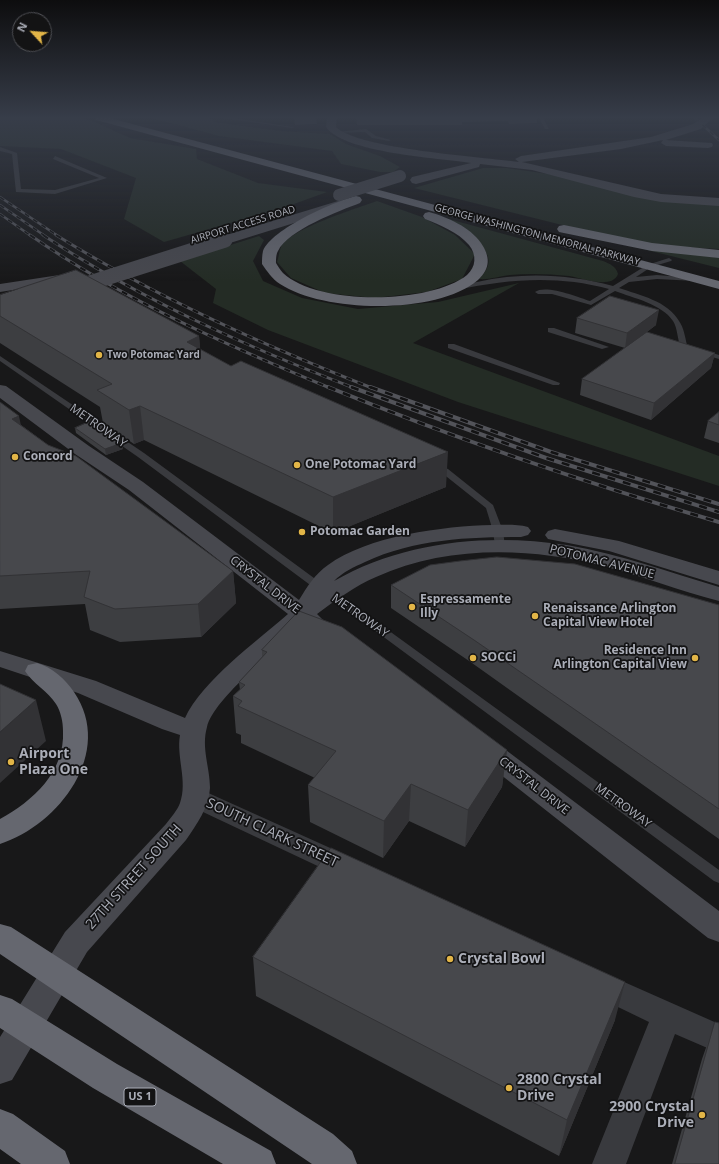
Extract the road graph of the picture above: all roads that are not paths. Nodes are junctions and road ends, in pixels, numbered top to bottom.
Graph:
1 (16, 172) edge
2 (90, 172) edge
3 (302, 172) edge
4 (334, 172) edge
5 (401, 172) edge
6 (405, 172) edge
7 (557, 172) edge
8 (592, 172) edge
9 (334, 181) junction
10 (634, 193) junction
11 (356, 200) junction
12 (719, 202) edge
13 (517, 220) junction
14 (219, 237) junction
15 (719, 254) edge
16 (670, 260) junction
17 (649, 266) junction
18 (719, 273) edge
19 (79, 276) junction
20 (627, 280) junction
21 (712, 283) edge
22 (0, 288) edge
23 (614, 288) junction
24 (454, 289) junction
25 (538, 292) dead end
26 (52, 295) edge
27 (0, 301) edge
28 (551, 330) dead end
29 (451, 346) dead end
30 (605, 347) dead end
31 (719, 357) edge
32 (0, 358) edge
33 (556, 382) dead end
34 (0, 390) edge
35 (430, 465) edge
36 (499, 538) junction
37 (719, 578) edge
38 (324, 590) junction
39 (719, 594) edge
40 (302, 614) junction
41 (330, 634) edge
42 (0, 660) edge
43 (37, 671) junction
44 (193, 729) junction
45 (460, 729) edge
46 (195, 797) junction
47 (0, 833) edge
48 (719, 877) edge
49 (370, 878) edge
50 (719, 929) edge
51 (0, 937) edge
52 (576, 973) edge
53 (58, 974) junction
54 (667, 1015) junction
55 (13, 1018) edge
56 (719, 1039) edge
57 (0, 1068) edge
58 (0, 1127) edge
59 (52, 1164) edge
60 (258, 1164) edge
61 (338, 1164) edge
62 (609, 1164) edge

1 - 2 lane
3 - 9 highway, GEORGE WASHINGTON MEMORIAL PARKWAY
4 - 13 highway, GEORGE WASHINGTON MEMORIAL PARKWAY
5 - 14 main road, AIRPORT ACCESS ROAD, bridge
6 - 11 main road, AIRPORT ACCESS ROAD
7 - 10 main road
8 - 10 main road
9 - 17 highway, GEORGE WASHINGTON MEMORIAL PARKWAY
9 - 24 highway
10 - 12 main road
11 - 14 main road, AIRPORT ACCESS ROAD
11 - 24 highway
13 - 15 highway
13 - 16 highway, GEORGE WASHINGTON MEMORIAL PARKWAY
14 - 19 main road, AIRPORT ACCESS ROAD
14 - 26 main road, AIRPORT ACCESS ROAD, bridge
16 - 17 lane
16 - 18 highway, GEORGE WASHINGTON MEMORIAL PARKWAY
17 - 20 lane
17 - 21 highway, GEORGE WASHINGTON MEMORIAL PARKWAY
19 - 22 main road
19 - 27 main road, AIRPORT ACCESS ROAD
20 - 21 lane
20 - 23 lane
23 - 24 lane
23 - 25 lane
23 - 31 lane
28 - 30 lane
29 - 33 lane
32 - 38 lane, METROWAY
34 - 40 main road, CRYSTAL DRIVE
35 - 36 lane
36 - 37 main road, POTOMAC AVENUE
36 - 38 main road, POTOMAC AVENUE
36 - 39 main road, POTOMAC AVENUE
38 - 40 main road, POTOMAC AVENUE
38 - 48 lane, METROWAY
40 - 41 main road, CRYSTAL DRIVE
40 - 44 main road, 27TH STREET SOUTH
42 - 43 main road
43 - 44 main road
43 - 47 highway
44 - 46 main road, 27TH STREET SOUTH
45 - 50 main road, CRYSTAL DRIVE
46 - 49 street, SOUTH CLARK STREET
46 - 53 main road, 27TH STREET SOUTH
51 - 53 highway
52 - 54 street
53 - 55 main road, 27TH STREET SOUTH
53 - 61 highway
54 - 56 street
54 - 62 street
55 - 57 main road, 27TH STREET SOUTH
55 - 60 highway, US 1
58 - 59 highway

